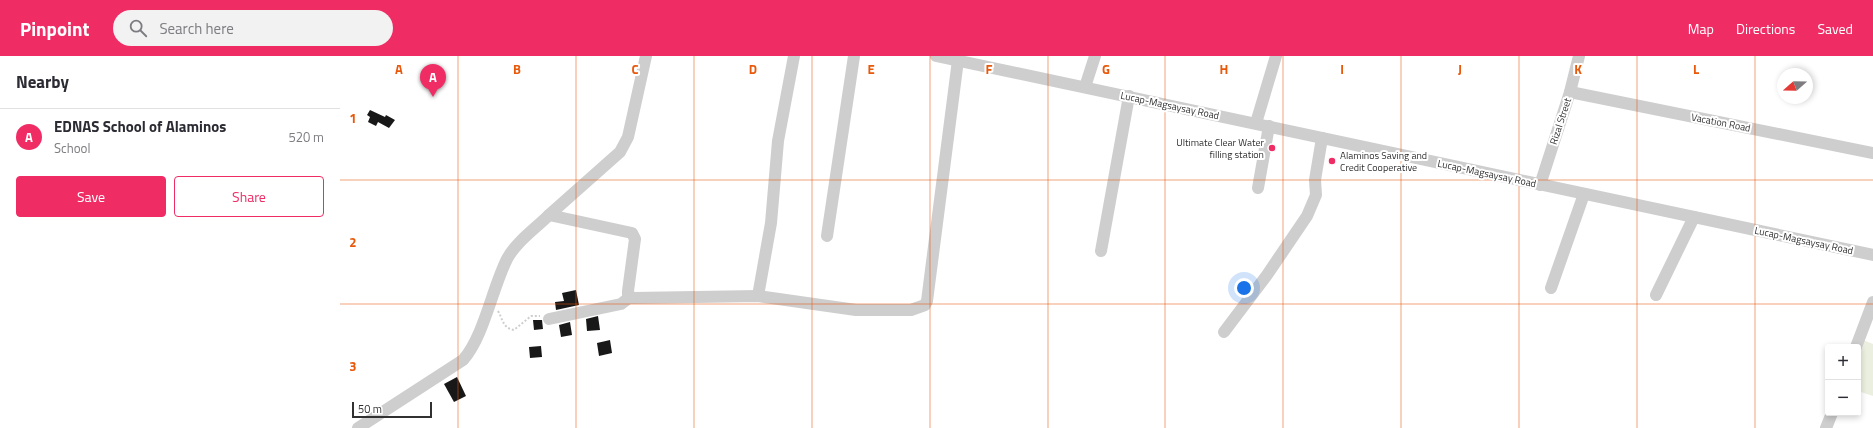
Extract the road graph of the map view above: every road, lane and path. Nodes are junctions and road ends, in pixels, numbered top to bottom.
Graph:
1 (646, 56) edge
2 (794, 56) edge
3 (854, 56) edge
4 (936, 56) edge
5 (1095, 56) edge
6 (1276, 56) edge
7 (1579, 56) edge
8 (958, 60) junction
9 (1085, 87) junction
10 (1570, 92) junction
11 (1129, 96) junction
12 (1256, 124) junction
13 (1268, 126) junction
14 (1322, 138) junction
15 (1873, 153) edge
16 (1540, 185) junction
17 (1258, 188) dead end
18 (1584, 194) junction
19 (549, 215) junction
20 (1694, 217) junction
21 (827, 236) dead end
22 (1101, 251) dead end
23 (1873, 255) edge
24 (1551, 288) dead end
25 (1656, 295) dead end
26 (758, 296) junction
27 (630, 297) junction
28 (491, 298) junction
29 (1873, 302) edge
30 (549, 319) joint
31 (1224, 332) dead end
32 (1857, 344) edge
33 (1831, 416) edge
34 (358, 428) edge
35 (1826, 428) edge

1 - 19 street
2 - 26 street
3 - 21 street
4 - 8 street, Lucap-Magsaysay Road
5 - 9 street
6 - 12 street
7 - 10 street, Rizal Street
8 - 9 street, Lucap-Magsaysay Road
8 - 26 street
9 - 11 street, Lucap-Magsaysay Road
10 - 15 street, Vacation Road
10 - 16 street, Rizal Street
11 - 12 street, Lucap-Magsaysay Road
11 - 22 street
12 - 13 street, Lucap-Magsaysay Road
13 - 14 street, Lucap-Magsaysay Road
13 - 17 street
14 - 16 street, Lucap-Magsaysay Road
14 - 31 street
16 - 18 street, Lucap-Magsaysay Road
18 - 20 street, Lucap-Magsaysay Road
18 - 24 street
19 - 27 street
19 - 28 street
20 - 23 street, Lucap-Magsaysay Road
20 - 25 street
26 - 27 street
27 - 30 street
28 - 30 path
28 - 34 street
29 - 32 street
33 - 35 street

